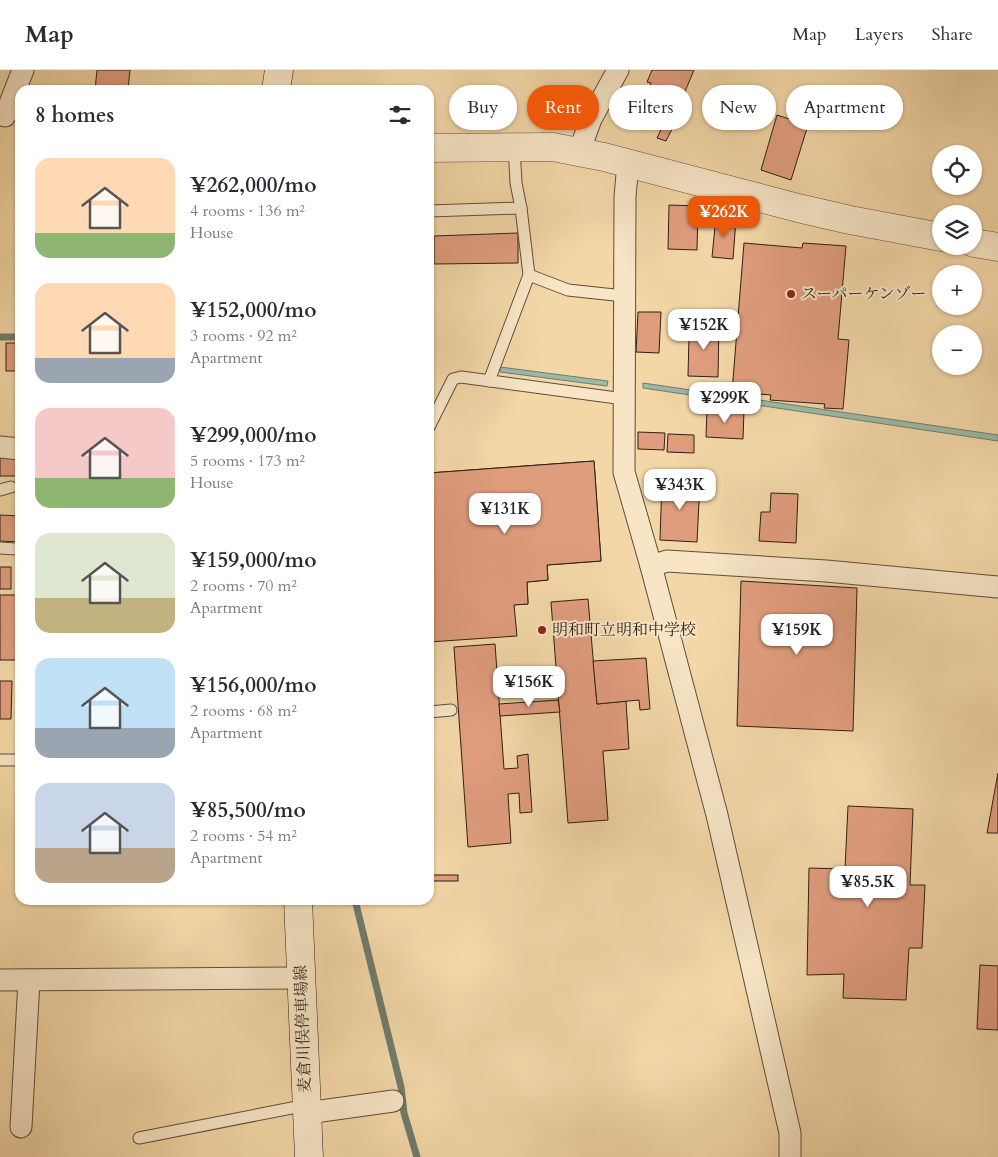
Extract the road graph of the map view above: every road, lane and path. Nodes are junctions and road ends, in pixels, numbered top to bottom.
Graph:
1 (23, 70) edge
2 (279, 70) edge
3 (618, 70) edge
4 (18, 85) edge
5 (277, 85) edge
6 (15, 95) edge
7 (8, 116) edge
8 (514, 146) junction
9 (434, 148) edge
10 (579, 152) junction
11 (628, 163) junction
12 (521, 208) junction
13 (434, 211) edge
14 (932, 235) edge
15 (982, 244) edge
16 (998, 247) edge
17 (529, 275) junction
18 (624, 296) junction
19 (489, 381) junction
20 (624, 398) junction
21 (434, 417) edge
22 (0, 447) edge
23 (15, 448) edge
24 (0, 548) edge
25 (15, 549) edge
26 (651, 566) junction
27 (998, 587) edge
28 (451, 710) dead end
29 (434, 712) edge
30 (0, 760) edge
31 (15, 760) edge
32 (298, 905) edge
33 (301, 978) junction
34 (0, 980) edge
35 (29, 980) junction
36 (392, 1101) dead end
37 (307, 1109) junction
38 (21, 1127) dead end
39 (139, 1138) dead end
40 (309, 1157) edge
41 (790, 1157) edge

1 - 4 street
2 - 5 street
3 - 10 street
6 - 7 street
8 - 9 street
8 - 10 street
8 - 12 lane
10 - 11 street
11 - 14 street
11 - 18 street
12 - 13 lane
12 - 17 lane
15 - 16 street
17 - 18 lane
17 - 19 lane
18 - 20 street
19 - 20 lane
19 - 21 lane
20 - 26 street
22 - 23 street
24 - 25 lane
26 - 27 street
26 - 41 street
28 - 29 lane
30 - 31 lane
32 - 33 street, 麦倉川俣停車場線
33 - 35 street
33 - 37 street, 麦倉川俣停車場線
34 - 35 street
35 - 38 street
36 - 37 street
37 - 39 lane
37 - 40 street, 麦倉川俣停車場線

